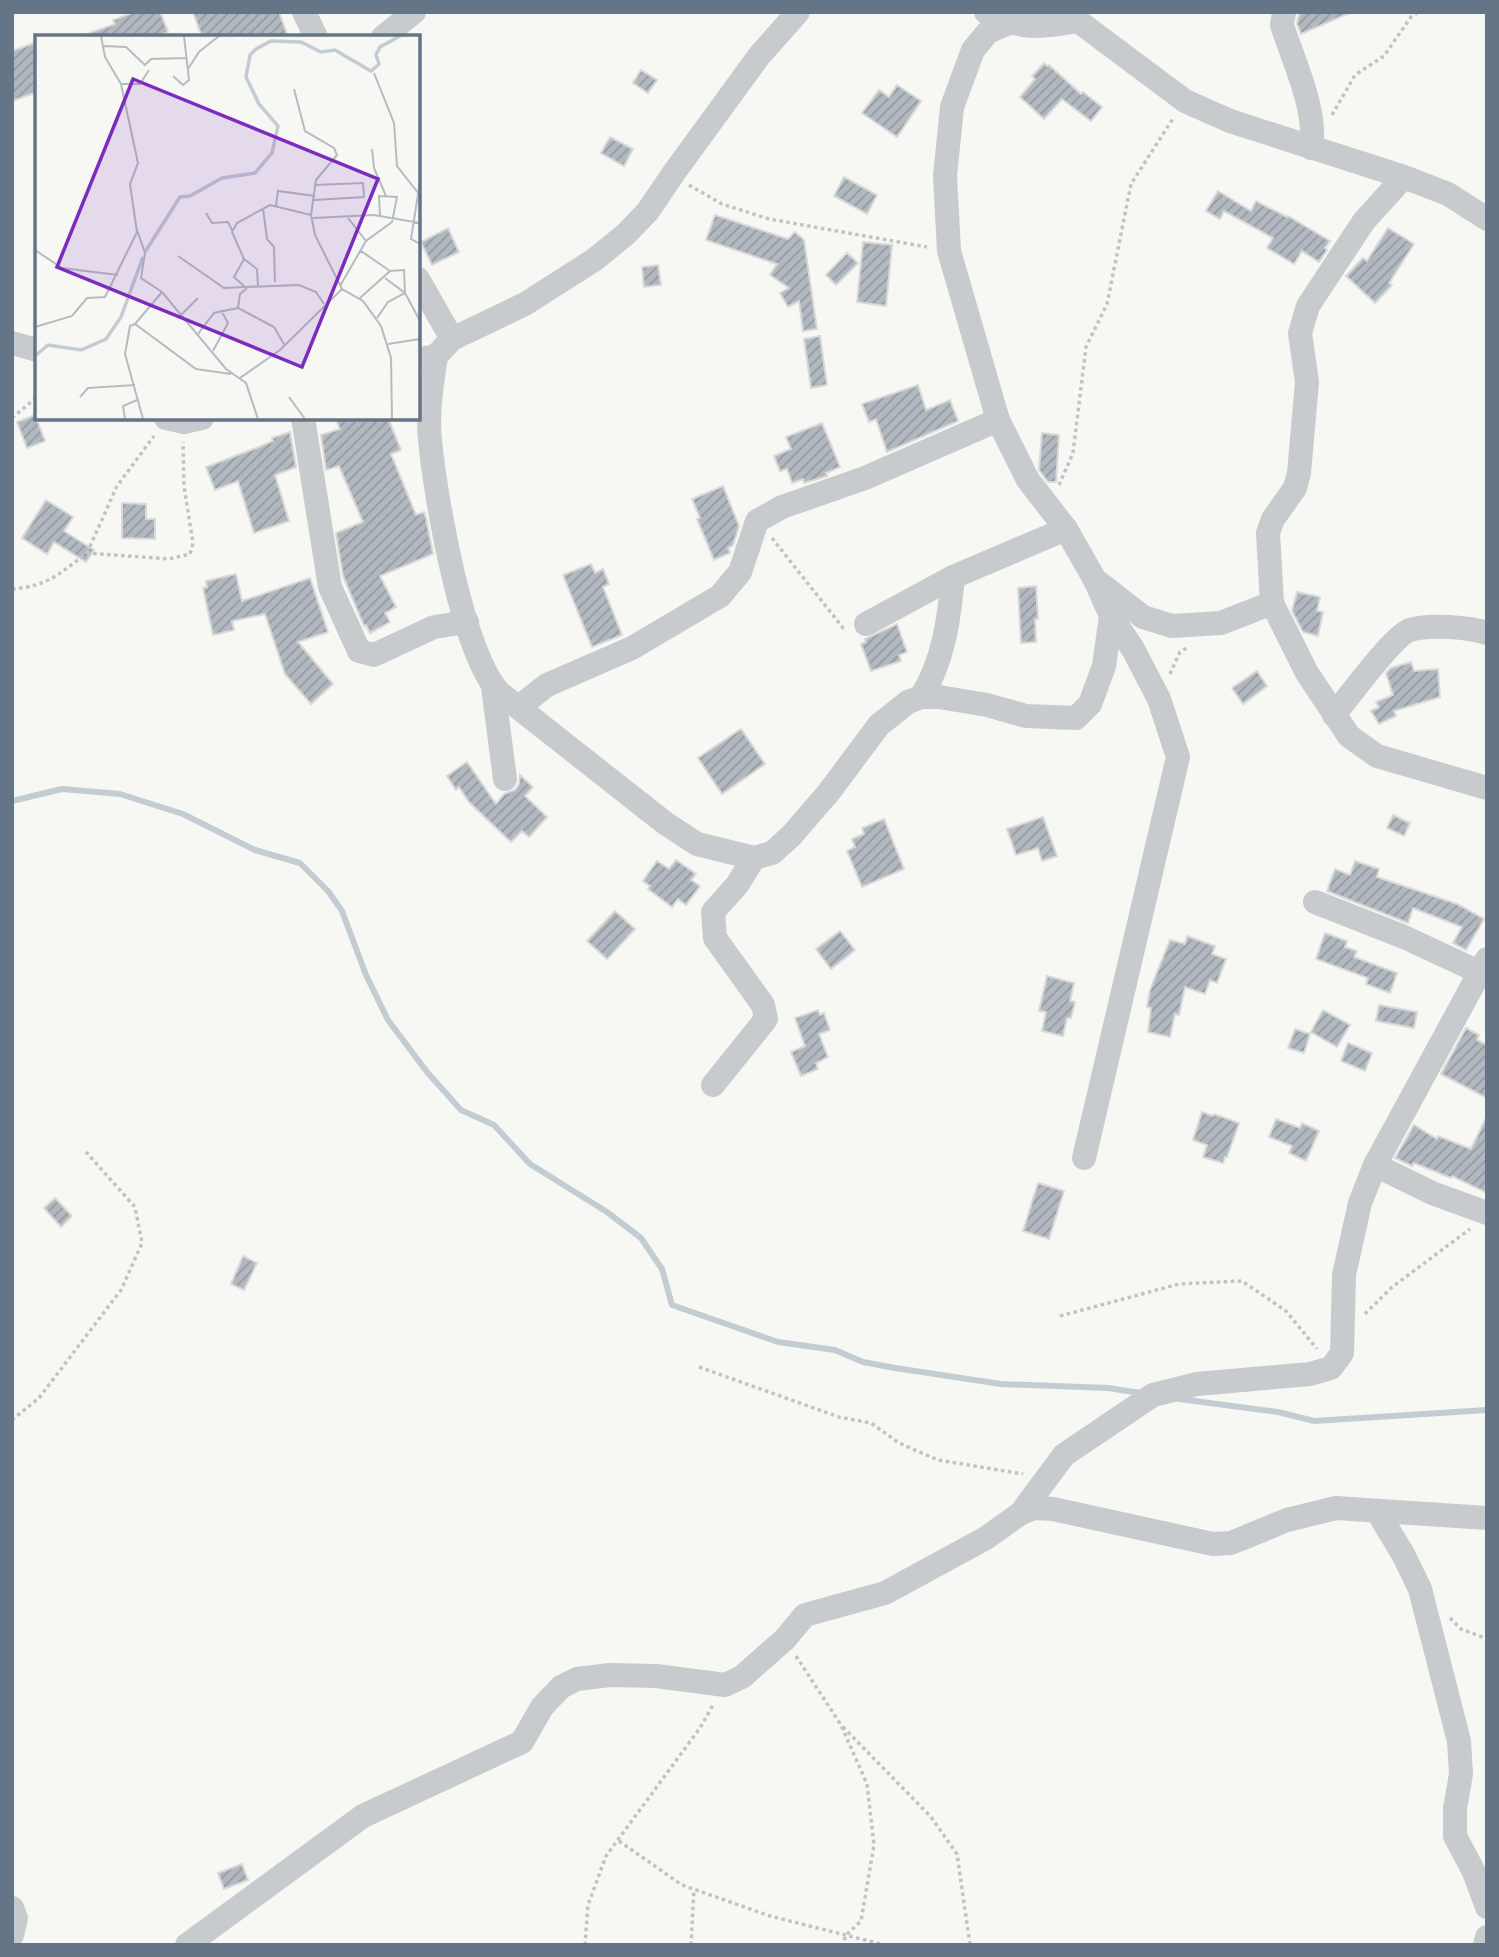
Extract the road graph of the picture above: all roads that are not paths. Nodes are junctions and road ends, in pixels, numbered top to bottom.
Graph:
1 (304, 12) edge
2 (414, 12) edge
3 (798, 12) edge
4 (986, 12) edge
5 (1284, 12) edge
6 (1015, 18) edge
7 (315, 35) edge
8 (385, 35) edge
9 (1312, 141) junction
10 (1404, 177) junction
11 (1487, 219) edge
12 (420, 287) edge
13 (12, 343) edge
14 (35, 349) edge
15 (436, 351) edge
16 (303, 420) edge
17 (998, 421) junction
18 (1066, 529) junction
19 (953, 577) junction
20 (1095, 580) junction
21 (1272, 603) junction
22 (1111, 616) junction
23 (467, 622) junction
24 (866, 624) road end
25 (1487, 633) edge
26 (493, 687) junction
27 (921, 696) junction
28 (519, 706) junction
29 (1334, 715) junction
30 (505, 779) dead end
31 (1487, 788) edge
32 (754, 858) junction
33 (1315, 902) dead end
34 (1483, 965) edge
35 (713, 1085) dead end
36 (1084, 1158) dead end
37 (1376, 1165) junction
38 (1481, 1219) edge
39 (1377, 1511) junction
40 (1021, 1513) junction
41 (1487, 1518) edge
42 (1487, 1907) edge
43 (12, 1908) edge
44 (12, 1935) edge
45 (1487, 1937) edge
46 (187, 1945) edge
47 (1485, 1945) edge

1 - 7 street
2 - 8 street
3 - 15 street
4 - 6 street
5 - 9 street
6 - 9 street
6 - 17 street
9 - 10 street
10 - 11 street
10 - 21 street
12 - 15 street
13 - 14 street
15 - 23 street
16 - 23 street
17 - 18 street
17 - 28 street
18 - 19 street
18 - 20 street
19 - 24 street
19 - 27 street
20 - 21 street
20 - 22 street
21 - 29 street
22 - 27 street
22 - 36 street
23 - 26 street
25 - 29 street
26 - 28 street
26 - 30 street
27 - 32 street
28 - 32 street
29 - 31 street
32 - 35 street
33 - 34 street
34 - 37 street
37 - 38 street
37 - 40 street
39 - 40 street
39 - 41 street
39 - 42 street
40 - 46 street
43 - 44 street
45 - 47 street

